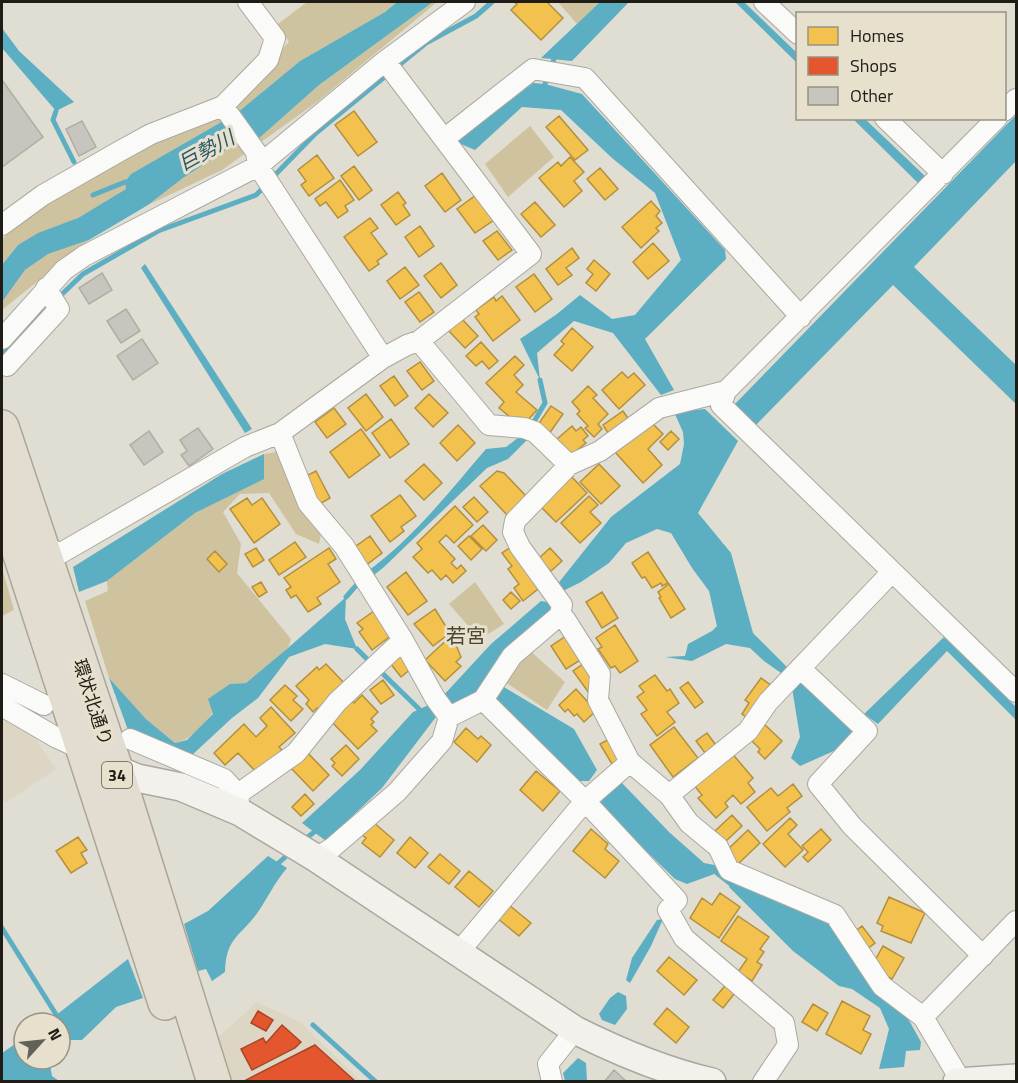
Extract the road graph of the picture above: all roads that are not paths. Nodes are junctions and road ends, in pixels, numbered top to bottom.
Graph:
1 (248, 2) edge
2 (465, 2) edge
3 (764, 2) edge
4 (796, 32) edge
5 (391, 68) junction
6 (1017, 99) edge
7 (223, 106) junction
8 (1006, 110) edge
9 (887, 120) edge
10 (996, 120) edge
11 (444, 139) junction
12 (259, 164) junction
13 (943, 174) junction
14 (2, 225) edge
15 (46, 288) junction
16 (801, 317) junction
17 (2, 339) edge
18 (419, 341) junction
19 (383, 358) junction
20 (7, 366) dead end
21 (726, 391) junction
22 (2, 427) edge
23 (280, 433) junction
24 (569, 465) junction
25 (2, 500) edge
26 (21, 554) edge
27 (892, 572) junction
28 (561, 610) junction
29 (403, 640) junction
30 (794, 674) junction
31 (2, 684) edge
32 (489, 690) junction
33 (1017, 692) edge
34 (44, 705) dead end
35 (2, 706) edge
36 (449, 717) junction
37 (130, 739) dead end
38 (81, 749) junction
39 (630, 762) junction
40 (116, 769) junction
41 (669, 795) junction
42 (585, 801) junction
43 (239, 803) junction
44 (316, 858) junction
45 (1017, 921) edge
46 (459, 953) junction
47 (983, 956) junction
48 (923, 1017) junction
49 (575, 1030) junction
50 (1017, 1078) edge
51 (959, 1081) edge
52 (191, 1082) edge
53 (214, 1082) edge
54 (552, 1082) edge
55 (712, 1082) edge
56 (764, 1082) edge

1 - 7 street
2 - 5 street
3 - 4 street
5 - 11 street
5 - 12 street
6 - 8 street
7 - 12 street
7 - 14 street
9 - 13 street
10 - 13 street
11 - 16 street
11 - 18 street
12 - 15 street
12 - 19 street
13 - 16 street
15 - 17 street
15 - 20 street
16 - 21 street
18 - 19 street
18 - 24 street
19 - 23 street
21 - 24 street
21 - 27 street
22 - 26 highway, 環状北通り / 34
23 - 26 street
23 - 29 street
24 - 28 street
25 - 26 highway, 環状北通り / 34
26 - 38 highway, 環状北通り / 34
26 - 40 highway, 環状北通り / 34
27 - 30 street
27 - 33 street
28 - 32 street
28 - 39 street
29 - 36 street
29 - 43 street
30 - 41 street
30 - 47 street
31 - 34 street
32 - 36 street
32 - 42 street
35 - 38 street
36 - 44 street
37 - 43 street
38 - 40 street
38 - 52 highway, 環状北通り / 34
39 - 41 street
39 - 42 street
40 - 43 street
40 - 53 highway, 環状北通り / 34
41 - 48 street
42 - 46 street
42 - 56 street
43 - 44 street
44 - 46 street
45 - 47 street
46 - 49 street
47 - 48 street
48 - 51 street
49 - 54 street
49 - 55 street
50 - 51 street

